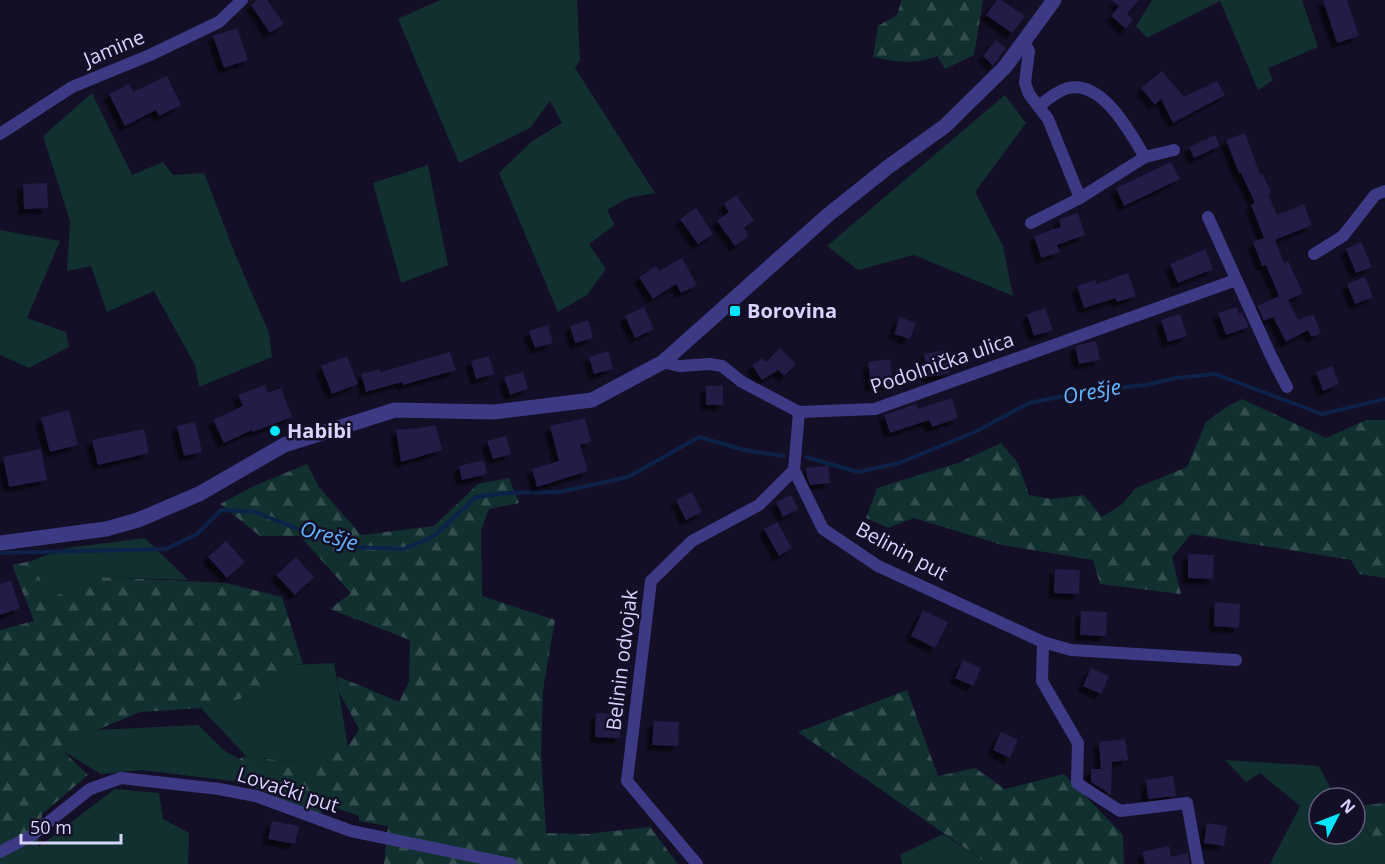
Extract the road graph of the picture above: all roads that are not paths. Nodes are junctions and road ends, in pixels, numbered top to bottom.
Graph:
1 (242, 0) edge
2 (1054, 0) edge
3 (1024, 42) junction
4 (1039, 106) junction
5 (0, 134) edge
6 (1174, 150) dead end
7 (1145, 157) junction
8 (1385, 191) edge
9 (1080, 198) junction
10 (1208, 217) dead end
11 (1031, 223) dead end
12 (1314, 254) dead end
13 (1236, 280) junction
14 (663, 362) junction
15 (1287, 387) dead end
16 (799, 412) junction
17 (794, 470) junction
18 (0, 543) edge
19 (1043, 642) junction
20 (1236, 660) dead end
21 (0, 852) edge
22 (511, 864) edge
23 (697, 864) edge
24 (1198, 864) edge

1 - 5 street, Jamine
2 - 3 street
3 - 4 street
3 - 14 street
4 - 7 street
4 - 9 street
6 - 7 street
7 - 9 street
8 - 12 street
9 - 11 street
10 - 13 street
13 - 15 street
13 - 16 street, Podolnička ulica
14 - 16 street
14 - 18 street
16 - 17 street
17 - 19 street, Belinin put
17 - 23 street, Belinin odvojak
19 - 20 street, Belinin put
19 - 24 street
21 - 22 street, Lovački put

